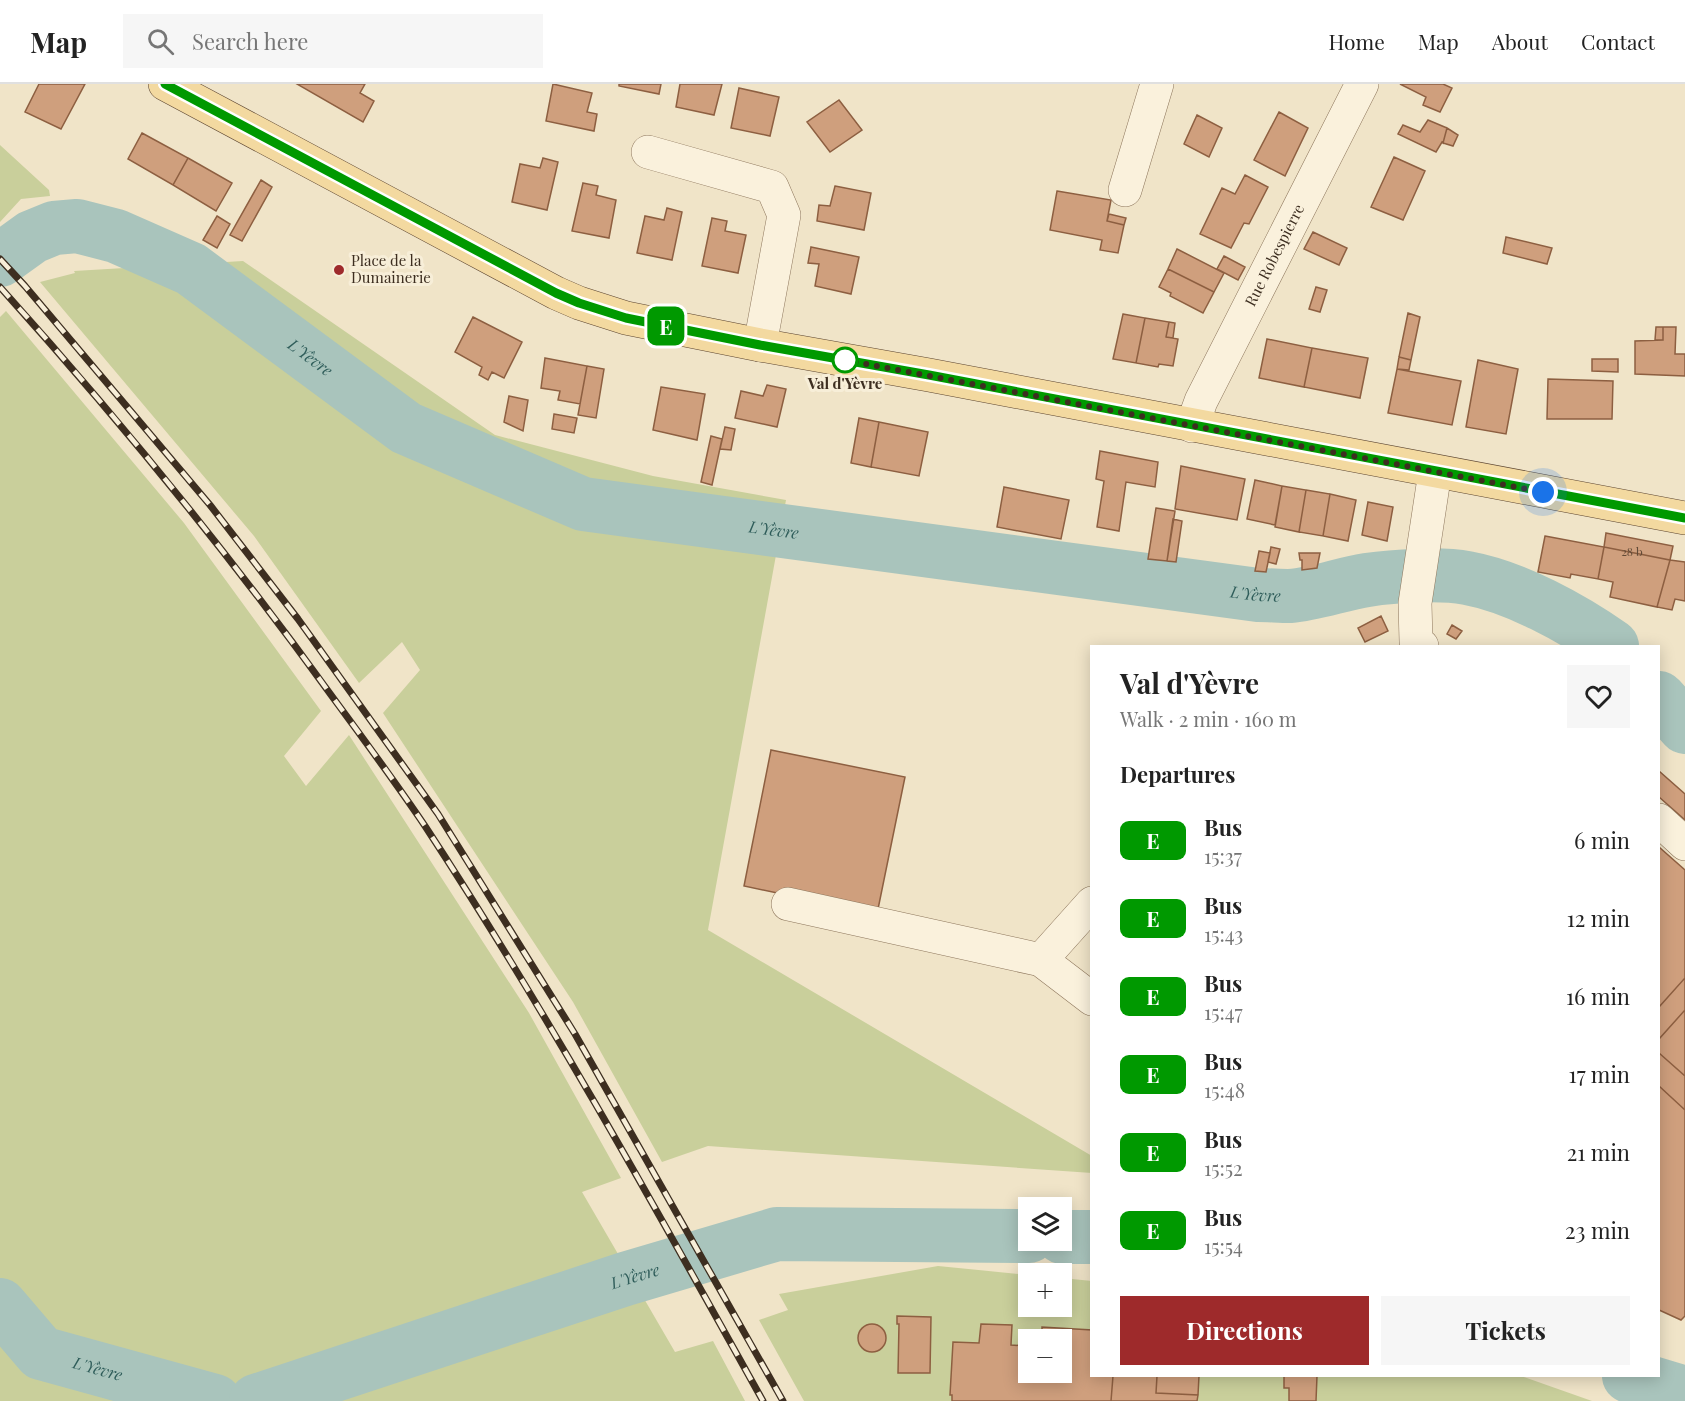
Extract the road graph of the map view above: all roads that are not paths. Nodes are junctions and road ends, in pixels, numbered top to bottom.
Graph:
1 (165, 84) edge
2 (1157, 84) edge
3 (1362, 84) edge
4 (648, 152) dead end
5 (1125, 190) dead end
6 (760, 345) junction
7 (1192, 426) junction
8 (1435, 472) junction
9 (1685, 518) edge
10 (1415, 645) edge
11 (1660, 821) edge
12 (1685, 843) edge
13 (788, 904) dead end
14 (1090, 905) edge
15 (1041, 960) junction
16 (1090, 997) edge

1 - 6 main road
2 - 5 street
3 - 7 street, Rue Robespierre
4 - 6 street
6 - 7 main road
7 - 8 main road
8 - 9 main road
8 - 10 street
11 - 12 street
13 - 15 street
14 - 15 street
15 - 16 street

